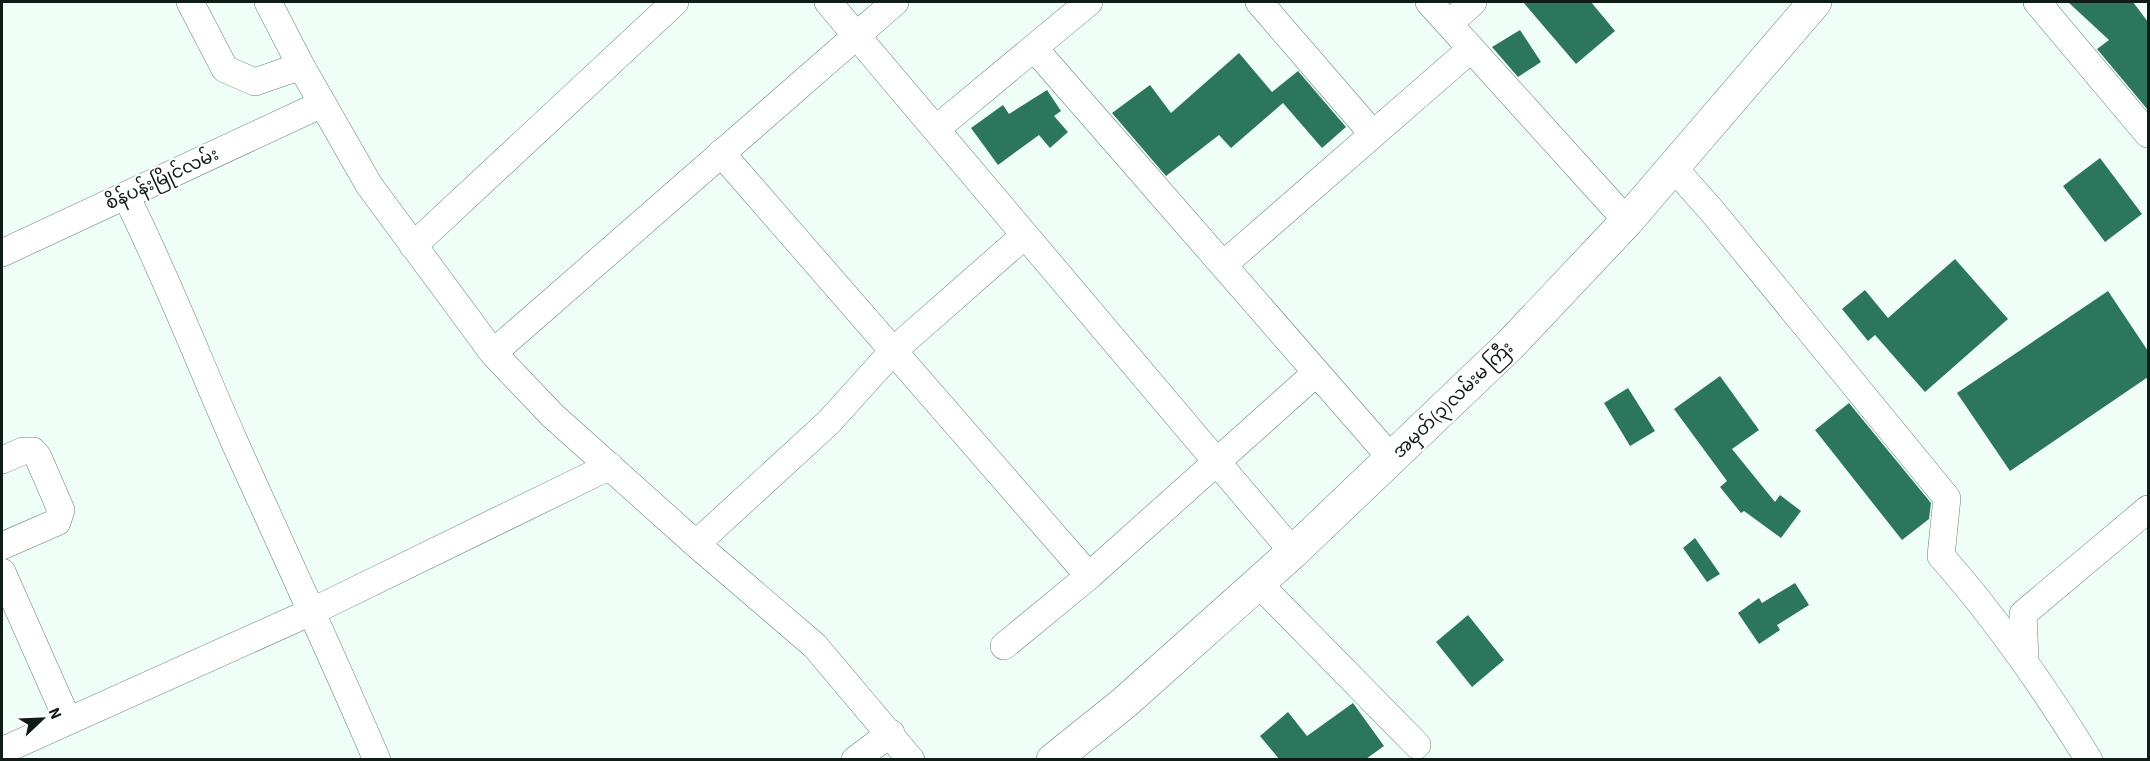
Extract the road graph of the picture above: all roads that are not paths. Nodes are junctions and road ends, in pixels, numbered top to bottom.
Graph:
1 (190, 2) edge
2 (268, 2) edge
3 (675, 2) edge
4 (828, 2) edge
5 (895, 2) edge
6 (1089, 2) edge
7 (1259, 2) edge
8 (1429, 2) edge
9 (1473, 2) edge
10 (1815, 2) edge
11 (2037, 2) edge
12 (1449, 24) junction
13 (856, 35) junction
14 (1034, 48) junction
15 (1471, 49) junction
16 (301, 66) junction
17 (322, 104) junction
18 (936, 129) junction
19 (1373, 134) junction
20 (2148, 135) edge
21 (721, 153) junction
22 (1672, 166) junction
23 (126, 196) junction
24 (1627, 221) junction
25 (1025, 235) junction
26 (413, 246) junction
27 (2, 253) edge
28 (1222, 265) junction
29 (893, 351) junction
30 (493, 353) junction
31 (1316, 373) junction
32 (1392, 459) junction
33 (2, 460) edge
34 (1215, 461) junction
35 (610, 466) junction
36 (2148, 509) edge
37 (696, 544) junction
38 (2, 546) edge
39 (1293, 552) junction
40 (2, 572) edge
41 (1089, 576) junction
42 (1258, 583) junction
43 (313, 611) junction
44 (1004, 646) dead end
45 (2025, 659) junction
46 (68, 721) junction
47 (891, 733) junction
48 (1418, 745) dead end
49 (2, 751) edge
50 (377, 759) edge
51 (855, 759) edge
52 (911, 759) edge
53 (1053, 759) edge
54 (2089, 759) edge

1 - 16 street
2 - 16 street
3 - 26 street
4 - 13 street
5 - 13 street
6 - 14 street
7 - 19 street
8 - 12 street
9 - 12 street
10 - 22 main road, အမှတ်(၃)လမ်းမ ကြီး
11 - 20 street
12 - 15 street
13 - 18 street
13 - 21 street
14 - 18 street
14 - 28 street
15 - 19 street
15 - 24 street
16 - 17 street
17 - 23 street, စိန်ပန်းမြိုင်လမ်း
17 - 26 street
18 - 25 street
19 - 28 street
21 - 29 street
21 - 30 street
22 - 24 main road, အမှတ်(၃)လမ်းမ ကြီး
22 - 45 street
23 - 27 street, စိန်ပန်းမြိုင်လမ်း
23 - 43 street
24 - 32 main road, အမှတ်(၃)လမ်းမ ကြီး
25 - 29 street
25 - 34 street
26 - 30 street
28 - 31 street
29 - 37 street
29 - 41 street
30 - 35 street
31 - 32 street
31 - 34 street
32 - 39 main road, အမှတ်(၃)လမ်းမ ကြီး
33 - 38 street
34 - 39 street
34 - 41 street
35 - 37 street
35 - 43 street
36 - 45 street
37 - 47 street
39 - 42 main road, အမှတ်(၃)လမ်းမ ကြီး
40 - 46 street
41 - 44 street
42 - 48 street
42 - 53 main road, အမှတ်(၃)လမ်းမ ကြီး
43 - 46 street
43 - 50 street
45 - 54 street
46 - 49 street
47 - 51 street
47 - 52 street

